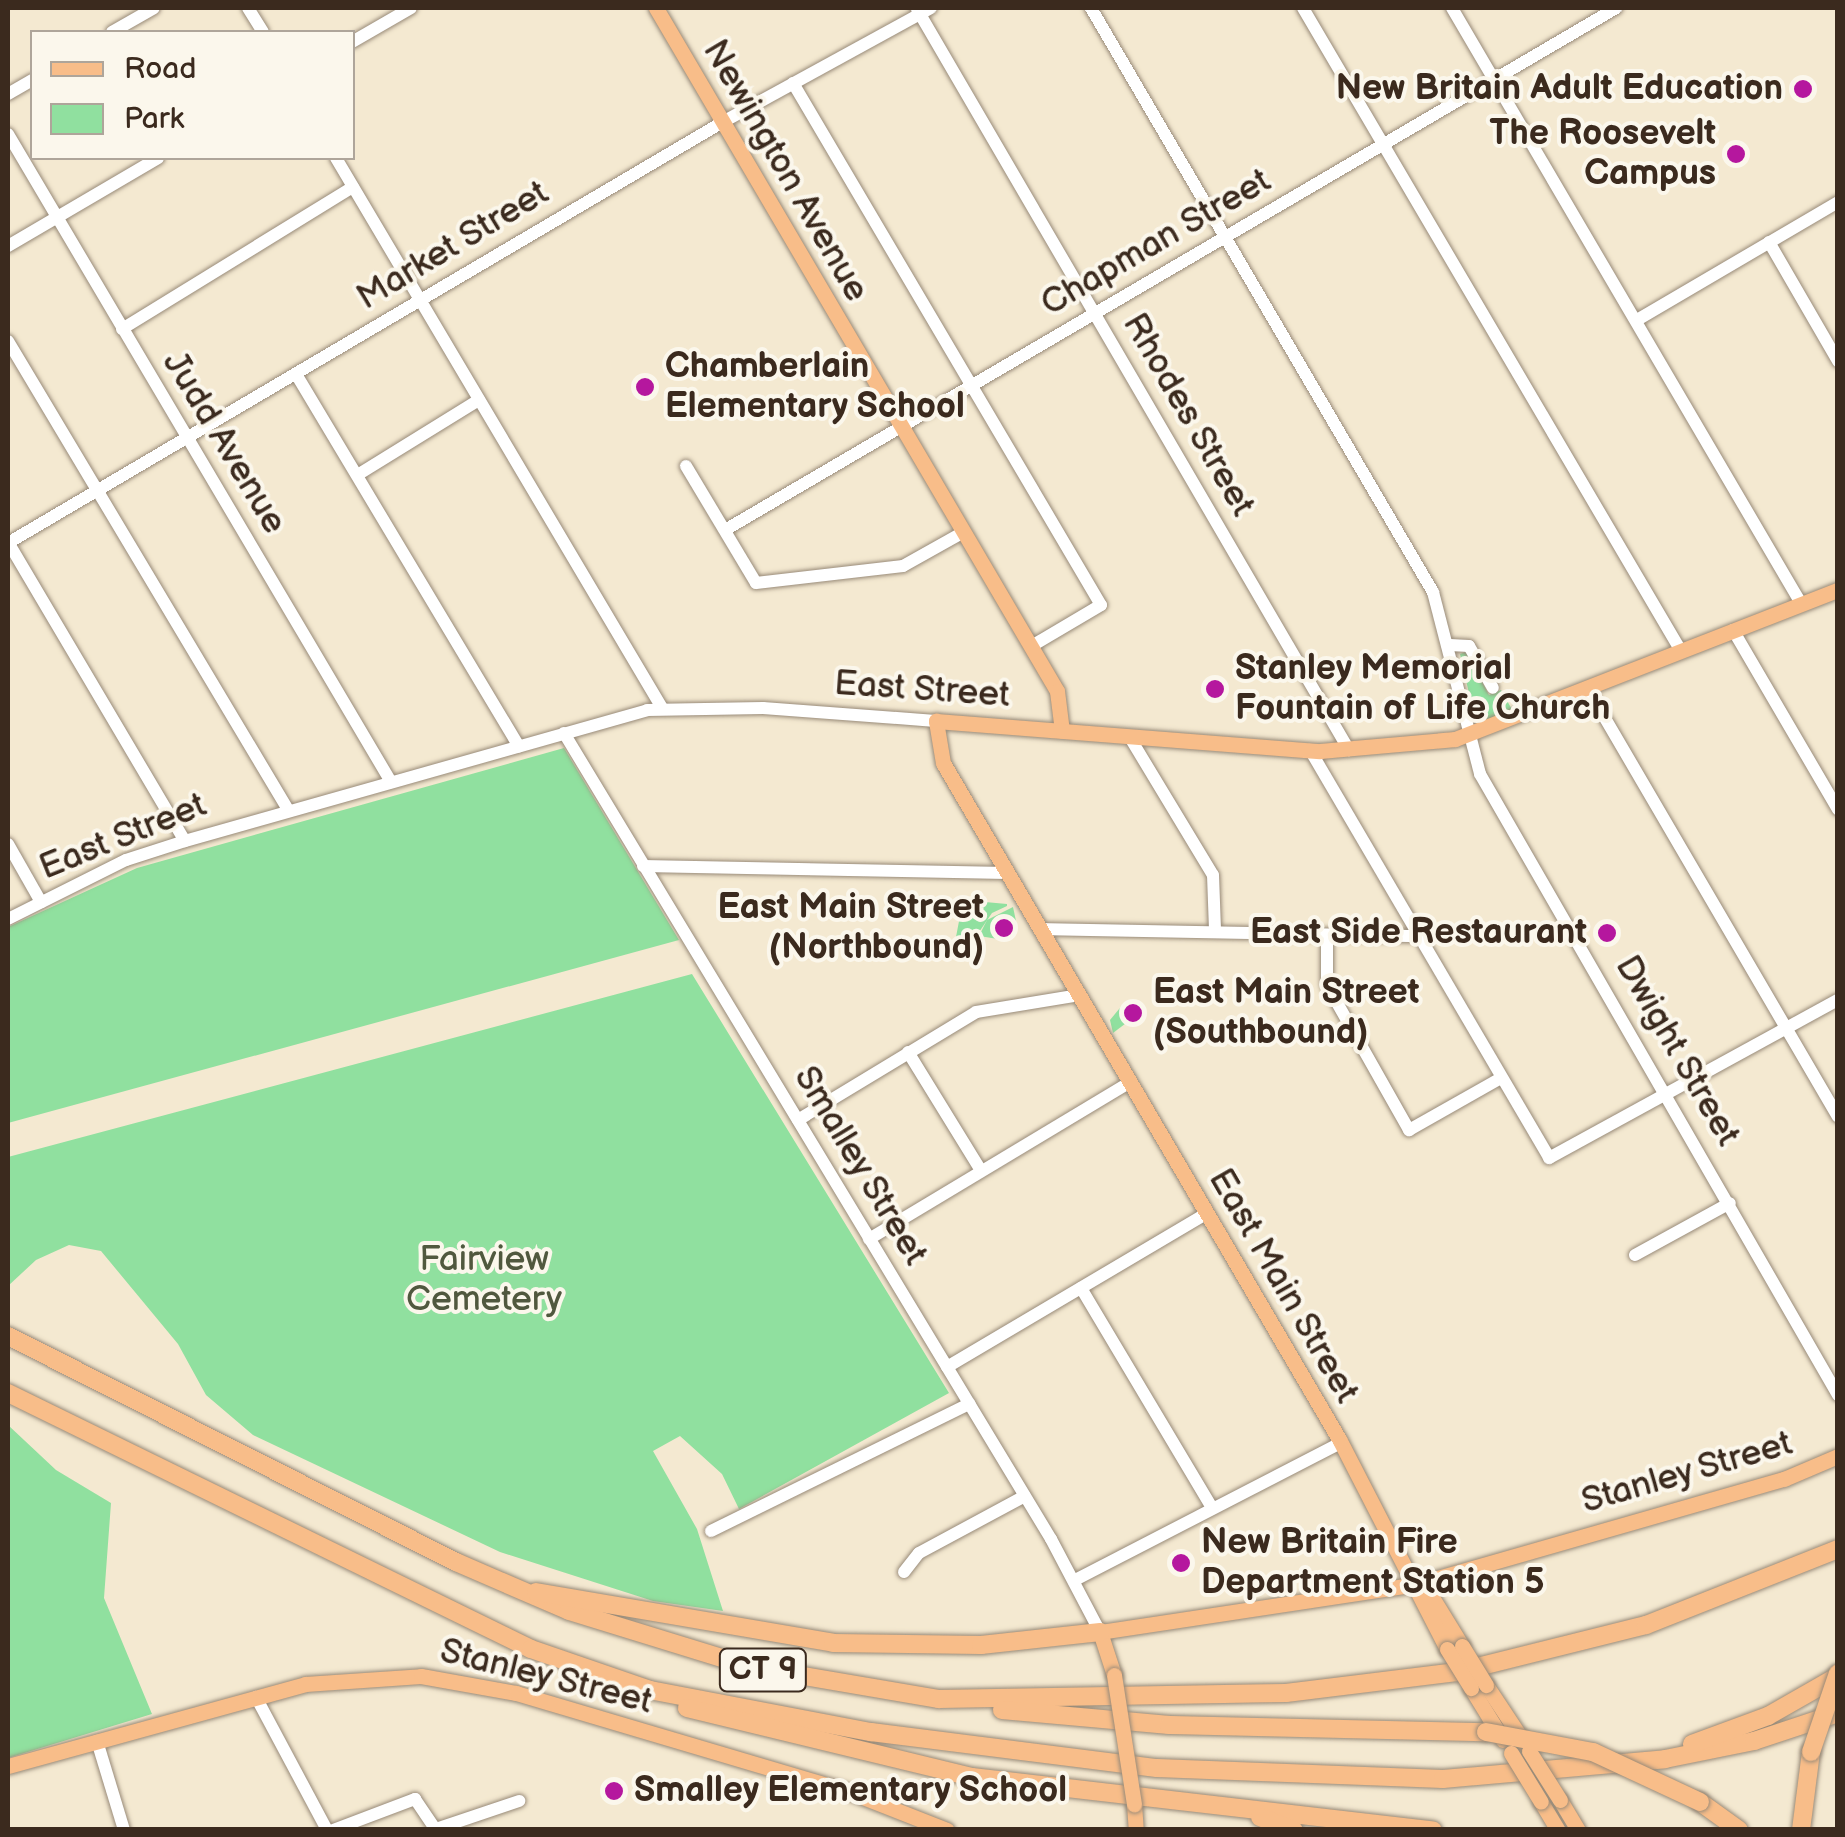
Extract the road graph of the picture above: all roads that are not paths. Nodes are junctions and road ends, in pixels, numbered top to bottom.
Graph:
1 (154, 8) edge
2 (248, 8) edge
3 (410, 8) edge
4 (1091, 8) edge
5 (1304, 8) edge
6 (1452, 8) edge
7 (1616, 8) edge
8 (663, 10) edge
9 (922, 10) edge
10 (116, 30) edge
11 (261, 30) edge
12 (355, 40) edge
13 (1494, 79) junction
14 (30, 81) edge
15 (793, 83) junction
16 (8, 94) edge
17 (721, 123) junction
18 (8, 134) edge
19 (1384, 145) junction
20 (155, 160) edge
21 (337, 160) edge
22 (353, 187) junction
23 (1838, 202) edge
24 (54, 219) junction
25 (1226, 236) junction
26 (1769, 242) junction
27 (8, 246) edge
28 (420, 300) junction
29 (1094, 313) junction
30 (1637, 320) junction
31 (122, 330) junction
32 (8, 342) edge
33 (1838, 360) edge
34 (296, 374) junction
35 (973, 384) junction
36 (479, 400) junction
37 (901, 426) junction
38 (186, 436) junction
39 (686, 466) dead end
40 (358, 474) junction
41 (96, 490) junction
42 (726, 530) junction
43 (962, 532) junction
44 (8, 542) edge
45 (1838, 590) edge
46 (1802, 605) junction
47 (1733, 630) junction
48 (1450, 645) junction
49 (1030, 646) junction
50 (1681, 650) junction
51 (1493, 688) dead end
52 (1588, 689) junction
53 (662, 708) junction
54 (936, 721) junction
55 (1062, 730) junction
56 (564, 733) junction
57 (1129, 736) junction
58 (1468, 736) junction
59 (519, 746) junction
60 (1310, 750) junction
61 (1349, 750) junction
62 (1838, 778) edge
63 (391, 782) junction
64 (1824, 786) junction
65 (288, 808) junction
66 (1838, 810) edge
67 (185, 841) junction
68 (8, 844) edge
69 (643, 866) junction
70 (1007, 873) junction
71 (41, 902) junction
72 (8, 919) edge
73 (1037, 923) junction
74 (1216, 929) junction
75 (1326, 934) junction
76 (1416, 936) junction
77 (1074, 996) junction
78 (1838, 1000) edge
79 (1092, 1021) junction
80 (1786, 1029) junction
81 (908, 1052) junction
82 (1501, 1078) junction
83 (1129, 1083) junction
84 (1668, 1093) junction
85 (1838, 1116) edge
86 (798, 1120) junction
87 (980, 1168) junction
88 (1730, 1203) junction
89 (1206, 1214) junction
90 (870, 1239) junction
91 (1635, 1255) dead end
92 (1081, 1288) junction
93 (8, 1336) edge
94 (947, 1367) junction
95 (8, 1393) edge
96 (1838, 1395) edge
97 (969, 1404) junction
98 (1341, 1443) junction
99 (1838, 1456) edge
100 (1024, 1496) junction
101 (1212, 1508) junction
102 (711, 1531) dead end
103 (1838, 1536) edge
104 (1838, 1548) edge
105 (904, 1572) dead end
106 (1075, 1580) junction
107 (1416, 1584) junction
108 (523, 1592) junction
109 (1706, 1605) junction
110 (1103, 1641) junction
111 (1838, 1674) edge
112 (631, 1685) junction
113 (1479, 1687) junction
114 (256, 1697) junction
115 (962, 1702) junction
116 (1838, 1713) edge
117 (97, 1742) junction
118 (8, 1766) edge
119 (1614, 1766) junction
120 (518, 1800) dead end
121 (1236, 1808) junction
122 (937, 1828) edge
123 (1136, 1828) edge
124 (436, 1829) edge
125 (124, 1830) edge
126 (330, 1830) edge
127 (1294, 1830) edge
128 (1433, 1830) edge
129 (1558, 1830) edge
130 (1578, 1830) edge
131 (1739, 1830) edge
132 (1801, 1830) edge

1 - 10 street
2 - 11 street
3 - 12 street
4 - 25 street, Dwight Street
5 - 19 street
6 - 13 street
7 - 13 street, Chapman Street
8 - 17 main road, Newington Avenue
9 - 15 street, Market Street
9 - 29 street, Rhodes Street
13 - 19 street, Chapman Street
13 - 30 street
14 - 16 street
15 - 17 street, Market Street
15 - 35 street
17 - 28 street, Market Street
17 - 37 main road, Newington Avenue
18 - 24 street, Judd Avenue
19 - 25 street, Chapman Street
19 - 50 street
20 - 24 street
21 - 22 street
22 - 28 street
22 - 31 street
23 - 26 street
24 - 27 street
24 - 31 street, Judd Avenue
25 - 29 street, Chapman Street
25 - 48 street, Dwight Street
26 - 30 street
26 - 33 street
28 - 34 street, Market Street
28 - 36 street
29 - 35 street, Chapman Street
29 - 61 street, Rhodes Street
30 - 46 street
31 - 38 street, Judd Avenue
32 - 41 street
34 - 38 street, Market Street
34 - 40 street
35 - 37 street, Chapman Street
35 - 49 street
36 - 40 street
36 - 53 street
37 - 42 street, Chapman Street
37 - 43 main road, Newington Avenue
38 - 41 street, Market Street
38 - 63 street, Judd Avenue
39 - 42 street
40 - 59 street
41 - 44 street, Market Street
41 - 65 street
42 - 43 street
43 - 49 main road, Newington Avenue
44 - 67 street
45 - 46 main road, East Street
46 - 47 main road, East Street
47 - 50 main road, East Street
47 - 64 street
48 - 51 street
48 - 58 street, Dwight Street
49 - 55 main road, Newington Avenue
50 - 52 main road, East Street
52 - 58 main road, East Street
52 - 80 street
53 - 54 street, East Street
53 - 56 street, East Street
54 - 55 main road, East Street
54 - 70 main road, East Main Street
55 - 57 main road, East Street
56 - 59 street, East Street
56 - 69 street, Smalley Street
57 - 60 main road, East Street
57 - 74 street
58 - 61 main road, East Street
58 - 84 street, Dwight Street
59 - 63 street, East Street
60 - 61 main road, East Street
60 - 76 street
62 - 64 street
63 - 65 street, East Street
64 - 66 street
65 - 67 street, East Street
67 - 71 street, East Street
68 - 71 street
69 - 70 street
69 - 86 street, Smalley Street
70 - 73 main road, East Main Street
71 - 72 street, East Street
73 - 74 street
73 - 77 main road, East Main Street
73 - 79 main road, East Main Street
74 - 75 street
75 - 76 street
75 - 82 street
76 - 82 street
77 - 79 main road, East Main Street
77 - 81 street
78 - 80 street
79 - 83 main road, East Main Street
80 - 84 street
80 - 85 street
81 - 86 street
81 - 87 street
82 - 84 street
83 - 87 street
83 - 89 main road, East Main Street
84 - 88 street, Dwight Street
86 - 90 street, Smalley Street
87 - 90 street
88 - 91 street
88 - 96 street, Dwight Street
89 - 92 street
89 - 98 main road, East Main Street
90 - 94 street, Smalley Street
92 - 94 street
92 - 101 street
93 - 108 highway, CT 9
94 - 97 street, Smalley Street
95 - 112 highway, CT 9
97 - 100 street, Smalley Street
97 - 102 street
98 - 101 street
98 - 107 main road, East Main Street
99 - 107 main road, Stanley Street
100 - 105 street
100 - 106 street, Smalley Street
101 - 106 street
103 - 109 highway
104 - 109 highway, CT 9
106 - 110 street, Smalley Street
107 - 110 main road, Stanley Street
107 - 113 main road, East Main Street, bridge
108 - 110 highway
108 - 115 highway, CT 9
109 - 115 highway, CT 9
110 - 123 main road, bridge
111 - 119 highway
111 - 132 highway, bridge
112 - 119 highway, CT 9
112 - 121 highway
113 - 129 main road, East Main Street, bridge
113 - 130 main road, East Main Street, bridge
114 - 117 main road, Stanley Street
114 - 122 main road, Stanley Street
114 - 126 street
115 - 131 highway, bridge
116 - 119 highway, CT 9
117 - 118 main road, Stanley Street
117 - 125 street
120 - 124 street
121 - 127 highway
121 - 128 highway
124 - 126 street

